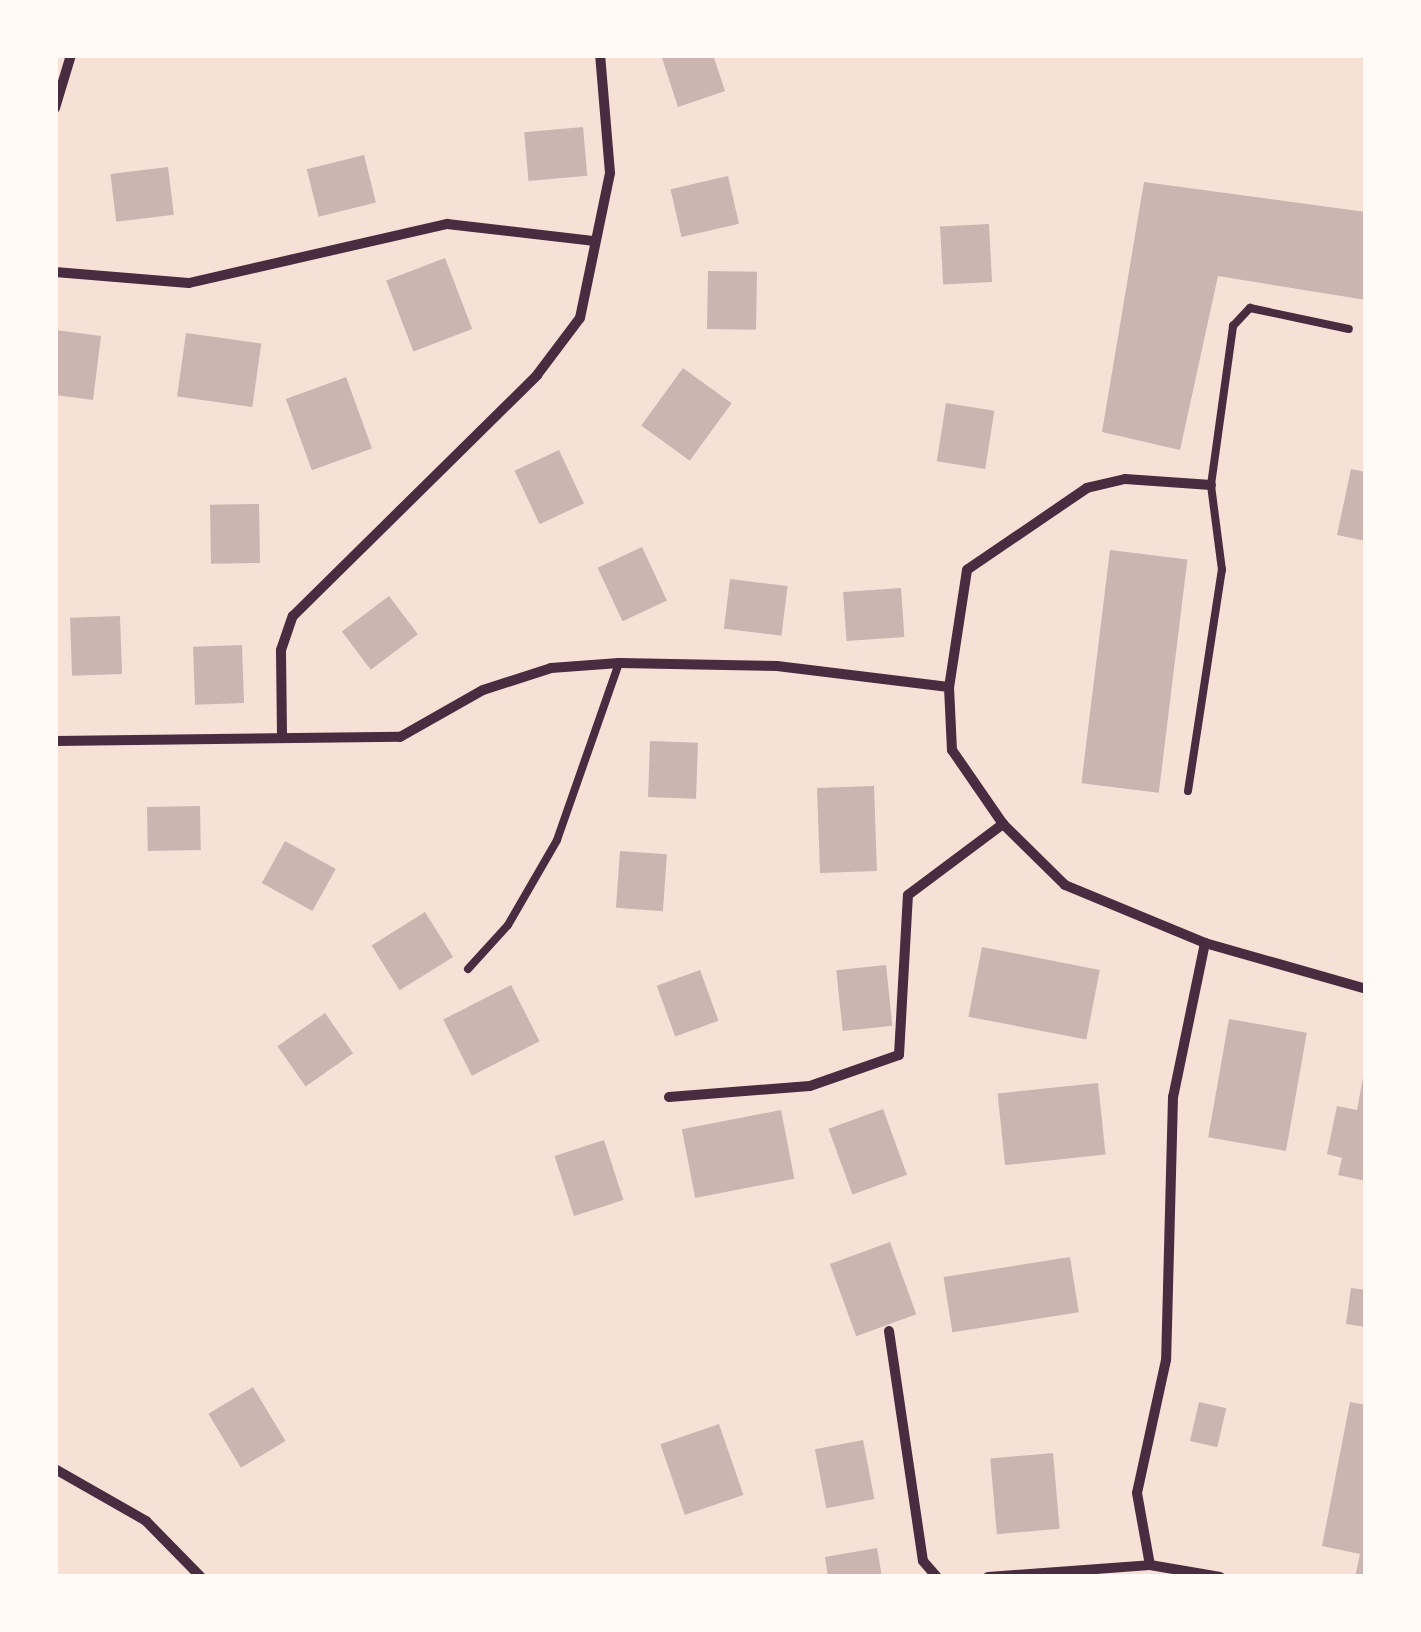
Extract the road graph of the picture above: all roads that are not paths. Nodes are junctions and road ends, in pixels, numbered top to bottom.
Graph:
1 (72, 55) edge
2 (600, 55) edge
3 (55, 108) edge
4 (595, 240) junction
5 (55, 272) edge
6 (1349, 328) dead end
7 (1211, 485) junction
8 (619, 663) junction
9 (949, 687) junction
10 (282, 734) junction
11 (55, 741) edge
12 (1188, 791) dead end
13 (1003, 824) junction
14 (1205, 943) junction
15 (468, 969) dead end
16 (1366, 989) edge
17 (668, 1096) dead end
18 (889, 1331) dead end
19 (55, 1469) edge
20 (1150, 1565) junction
21 (201, 1577) edge
22 (937, 1577) edge
23 (988, 1577) edge
24 (1220, 1577) edge

1 - 3 street
2 - 4 street
4 - 5 street
4 - 10 street
6 - 7 lane
7 - 9 street
7 - 12 lane
8 - 9 street
8 - 10 street
8 - 15 lane
9 - 13 street
10 - 11 street
13 - 14 street
13 - 17 street
14 - 16 street
14 - 20 street
18 - 22 street
19 - 21 street
20 - 23 street
20 - 24 street

